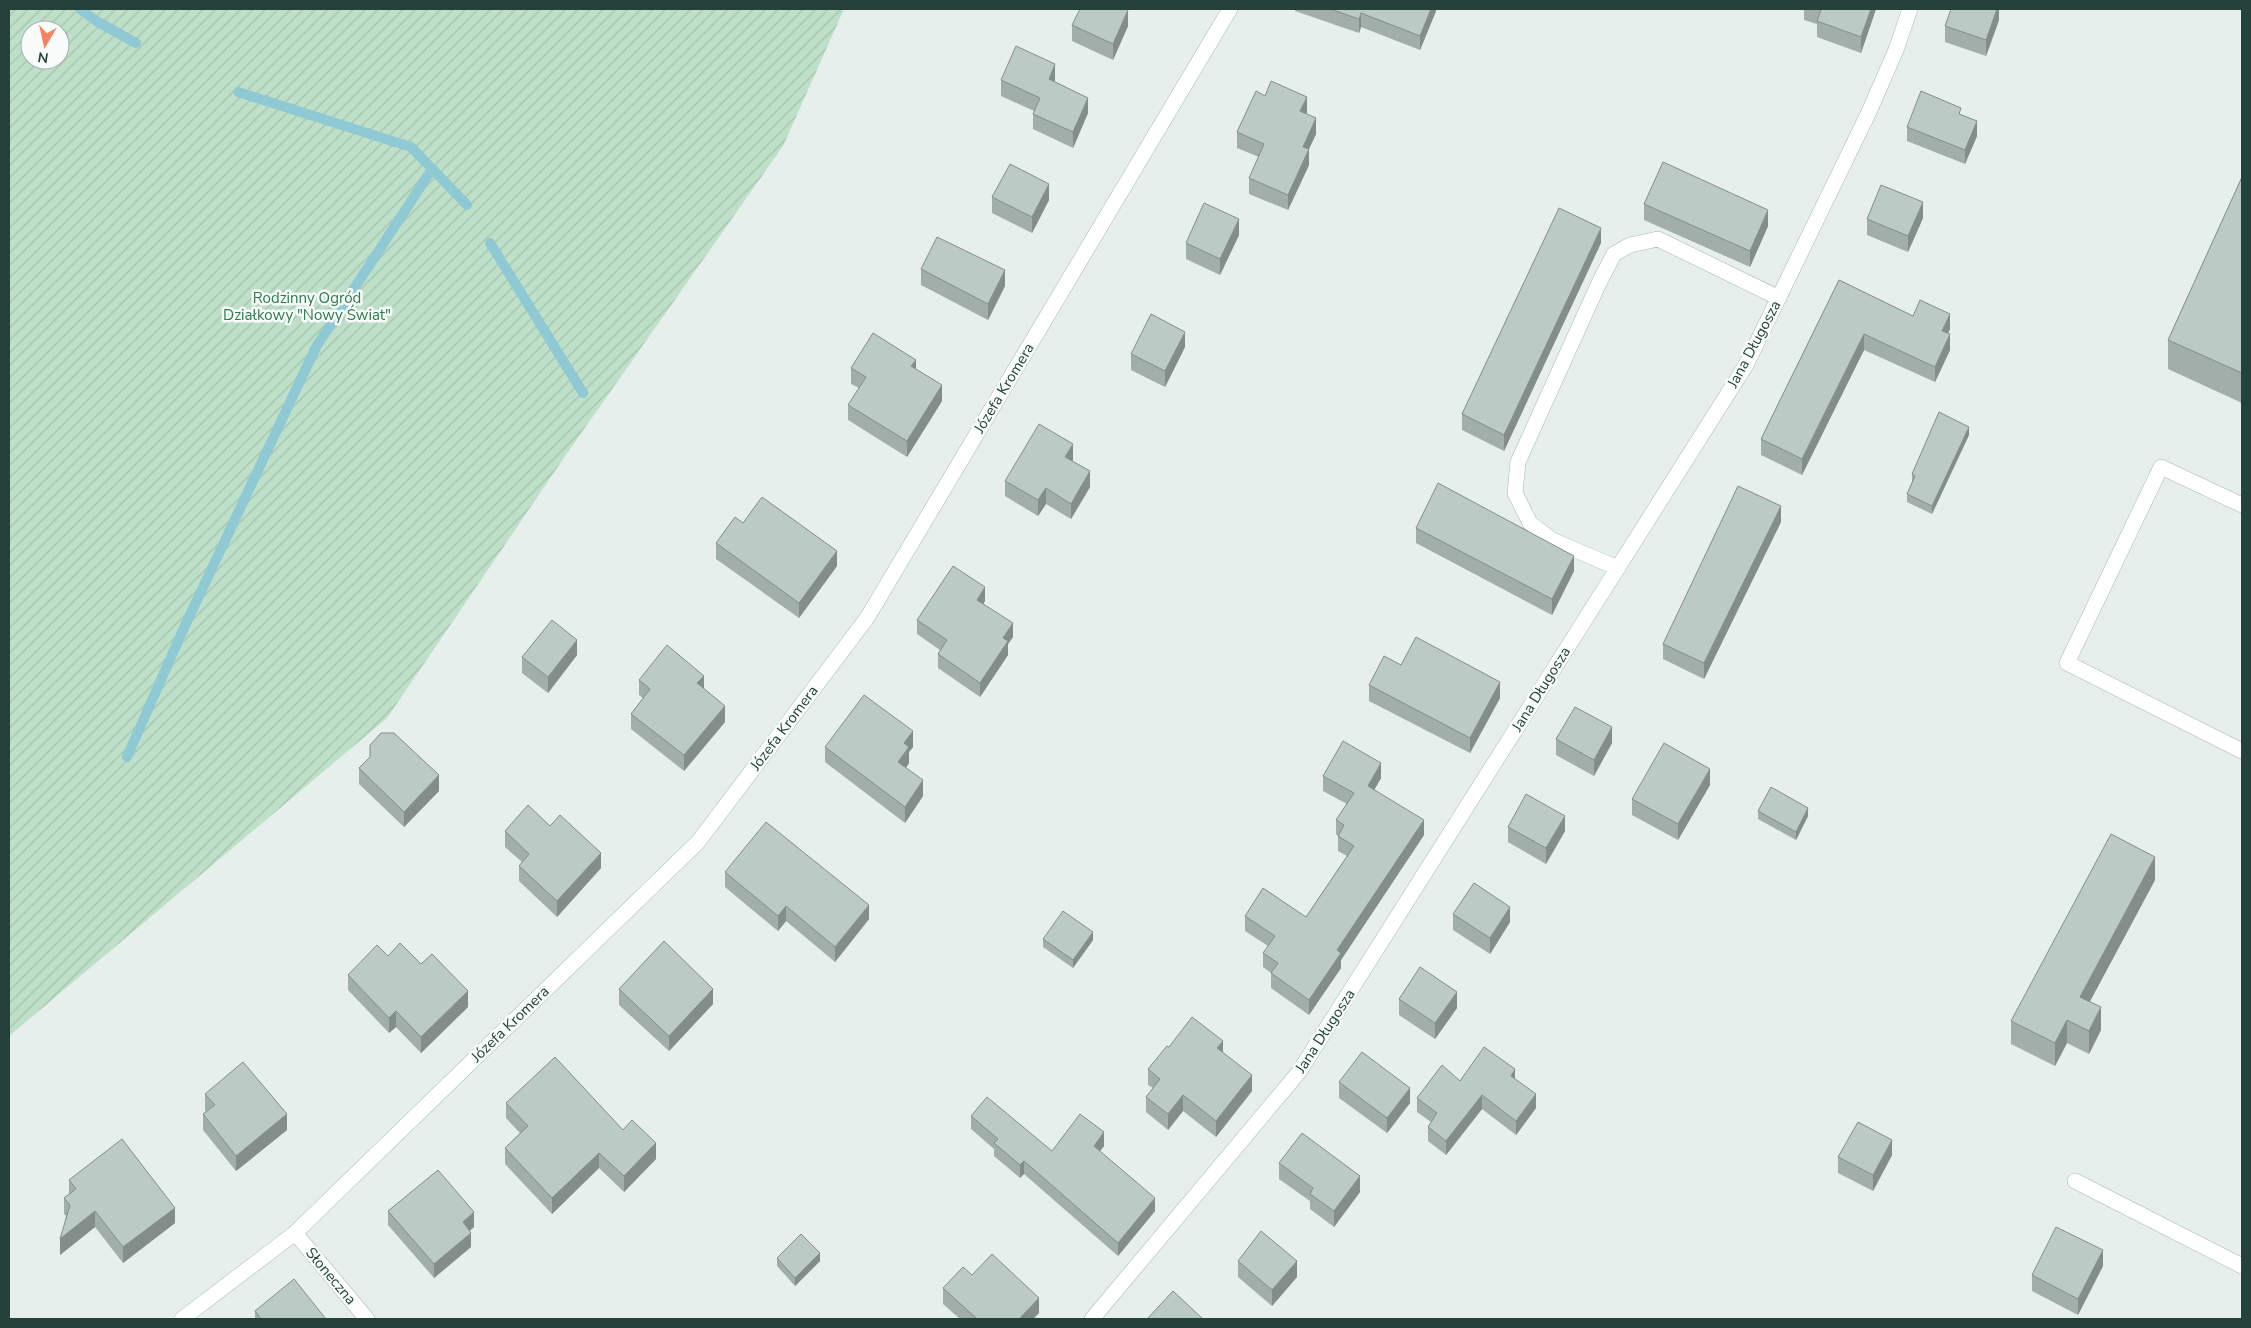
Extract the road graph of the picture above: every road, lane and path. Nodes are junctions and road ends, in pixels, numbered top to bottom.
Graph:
1 (1230, 9) edge
2 (1910, 9) edge
3 (1778, 298) junction
4 (2242, 505) edge
5 (1618, 568) junction
6 (2242, 752) edge
7 (2075, 1181) dead end
8 (295, 1233) junction
9 (2242, 1266) edge
10 (182, 1319) edge
11 (367, 1319) edge
12 (1092, 1319) edge

1 - 8 street, Józefa Kromera
2 - 3 street, Jana Długosza
3 - 5 street, Jana Długosza
3 - 5 street
4 - 6 street
5 - 12 street, Jana Długosza
7 - 9 street
8 - 10 street, Józefa Kromera
8 - 11 street, Słoneczna

